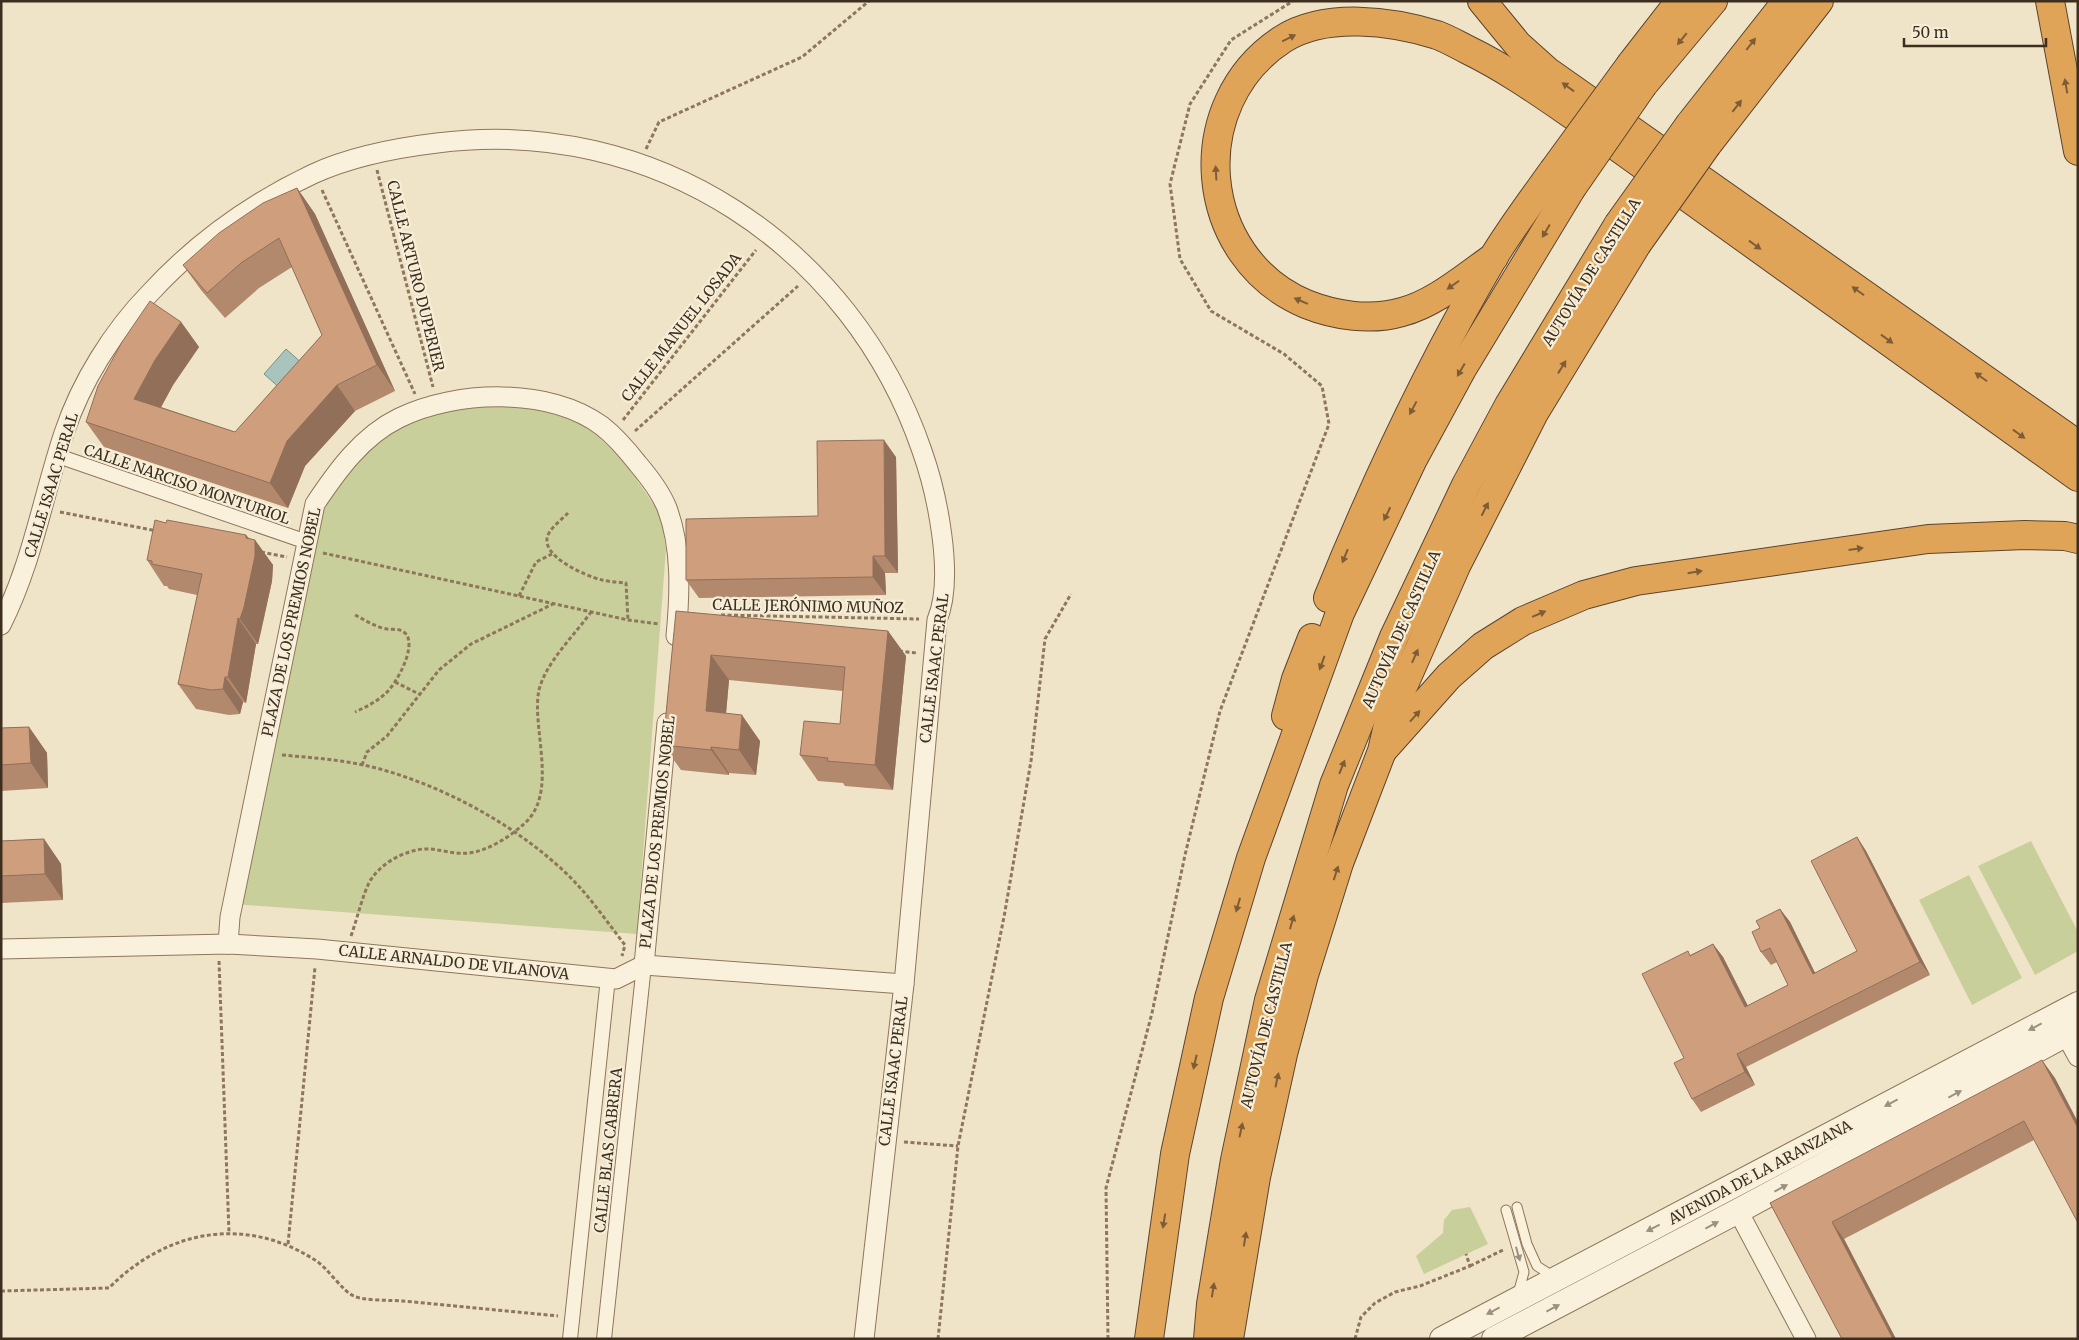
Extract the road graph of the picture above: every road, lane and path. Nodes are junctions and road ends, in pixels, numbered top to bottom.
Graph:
1 (869, 1) edge
2 (1293, 1) edge
3 (1482, 1) edge
4 (1680, 1) edge
5 (1713, 1) edge
6 (1787, 1) edge
7 (1820, 1) edge
8 (2050, 1) edge
9 (1637, 75) junction
10 (2078, 151) edge
11 (373, 154) junction
12 (640, 163) junction
13 (315, 174) junction
14 (1562, 180) junction
15 (769, 233) junction
16 (1628, 235) junction
17 (1494, 257) junction
18 (813, 273) junction
19 (430, 407) junction
20 (616, 439) junction
21 (2078, 445) edge
22 (58, 456) junction
23 (2078, 477) edge
24 (44, 508) junction
25 (568, 513) dead end
26 (158, 531) edge
27 (2078, 539) edge
28 (305, 550) junction
29 (254, 551) edge
30 (552, 554) junction
31 (1071, 594) dead end
32 (519, 596) junction
33 (554, 604) junction
34 (591, 612) junction
35 (355, 615) dead end
36 (718, 615) edge
37 (628, 620) junction
38 (937, 620) junction
39 (1, 625) edge
40 (676, 627) junction
41 (894, 650) dead end
42 (934, 654) junction
43 (674, 657) edge
44 (396, 682) junction
45 (419, 694) junction
46 (669, 707) edge
47 (355, 712) dead end
48 (1382, 751) junction
49 (263, 754) junction
50 (362, 765) junction
51 (513, 833) junction
52 (1251, 858) junction
53 (223, 944) junction
54 (1, 949) edge
55 (317, 949) junction
56 (346, 952) junction
57 (644, 965) junction
58 (612, 978) junction
59 (904, 984) junction
60 (2078, 1004) edge
61 (2072, 1031) edge
62 (2078, 1057) edge
63 (885, 1140) junction
64 (958, 1146) junction
65 (1517, 1207) dead end
66 (1506, 1210) dead end
67 (1738, 1211) junction
68 (229, 1233) junction
69 (288, 1244) junction
70 (1517, 1247) junction
71 (1466, 1254) dead end
72 (1470, 1266) junction
73 (1556, 1278) junction
74 (1, 1291) edge
75 (1517, 1298) junction
76 (572, 1317) junction
77 (570, 1339) edge
78 (604, 1339) edge
79 (864, 1339) edge
80 (938, 1339) edge
81 (1108, 1339) edge
82 (1149, 1339) edge
83 (1208, 1339) edge
84 (1229, 1339) edge
85 (1355, 1339) edge
86 (1442, 1339) edge
87 (1494, 1339) edge
88 (1806, 1339) edge

1 - 12 path
2 - 81 path
21 -> 3 highway
4 - 9 highway
5 -> 9 highway
16 -> 6 highway, AUTOVÍA DE CASTILLA, bridge
16 -> 7 highway, bridge
10 -> 8 highway
9 - 14 highway, bridge
11 - 12 street, CALLE ISAAC PERAL
11 - 13 street, CALLE ISAAC PERAL
11 - 19 path, CALLE ARTURO DUPERIER
12 - 15 street, CALLE ISAAC PERAL
13 - 19 path
13 - 22 street, CALLE ISAAC PERAL
14 - 17 highway
14 -> 52 highway
15 - 18 street, CALLE ISAAC PERAL
15 - 20 path, CALLE MANUEL LOSADA
48 -> 16 highway
83 -> 16 highway, AUTOVÍA DE CASTILLA
17 -> 23 highway
17 -> 52 highway
18 - 20 path
18 - 38 street, CALLE ISAAC PERAL
19 - 20 street, PLAZA DE LOS PREMIOS NOBEL
19 - 28 street, PLAZA DE LOS PREMIOS NOBEL
20 - 40 street, PLAZA DE LOS PREMIOS NOBEL
22 - 24 street, CALLE ISAAC PERAL
22 - 28 street, CALLE NARCISO MONTURIOL
24 - 26 path
24 - 39 street, CALLE ISAAC PERAL
25 - 30 path
48 -> 27 highway
28 - 29 path
28 - 32 path
28 - 49 street, PLAZA DE LOS PREMIOS NOBEL
30 - 32 path
30 - 37 path
31 - 64 path
32 - 33 path
33 - 34 path
33 - 45 path
34 - 37 path
34 - 51 path
35 - 44 path
36 - 38 path, CALLE JERÓNIMO MUÑOZ
37 - 40 path
38 - 42 street, CALLE ISAAC PERAL
40 - 43 street, PLAZA DE LOS PREMIOS NOBEL
41 - 42 path
42 - 59 street, CALLE ISAAC PERAL
44 - 45 path
44 - 47 path
45 - 50 path
46 - 57 street, PLAZA DE LOS PREMIOS NOBEL
84 -> 48 highway
49 - 50 path
49 - 53 street, PLAZA DE LOS PREMIOS NOBEL
50 - 51 path
51 - 56 path
51 - 58 path
52 -> 82 highway
53 - 54 street, CALLE ARNALDO DE VILANOVA
53 - 55 street, CALLE ARNALDO DE VILANOVA
53 - 68 path
55 - 56 street, CALLE ARNALDO DE VILANOVA
55 - 69 path
56 - 58 street, CALLE ARNALDO DE VILANOVA
57 - 58 street
57 - 59 street
57 - 78 street, CALLE BLAS CABRERA
58 - 76 street, CALLE BLAS CABRERA
59 - 63 street, CALLE ISAAC PERAL
60 -> 73 street, AVENIDA DE LA ARANZANA
61 - 62 street
67 -> 61 street, AVENIDA DE LA ARANZANA
63 - 64 path
63 - 79 street, CALLE ISAAC PERAL
64 - 80 path
65 - 73 lane
66 - 70 lane
87 -> 67 street, AVENIDA DE LA ARANZANA
67 - 88 street
68 - 69 path
68 - 74 path
69 - 76 path
70 - 72 path
70 -> 75 lane
71 - 72 path
72 - 85 path
73 - 75 street, AVENIDA DE LA ARANZANA
75 -> 86 street, AVENIDA DE LA ARANZANA
76 - 77 street, CALLE BLAS CABRERA

